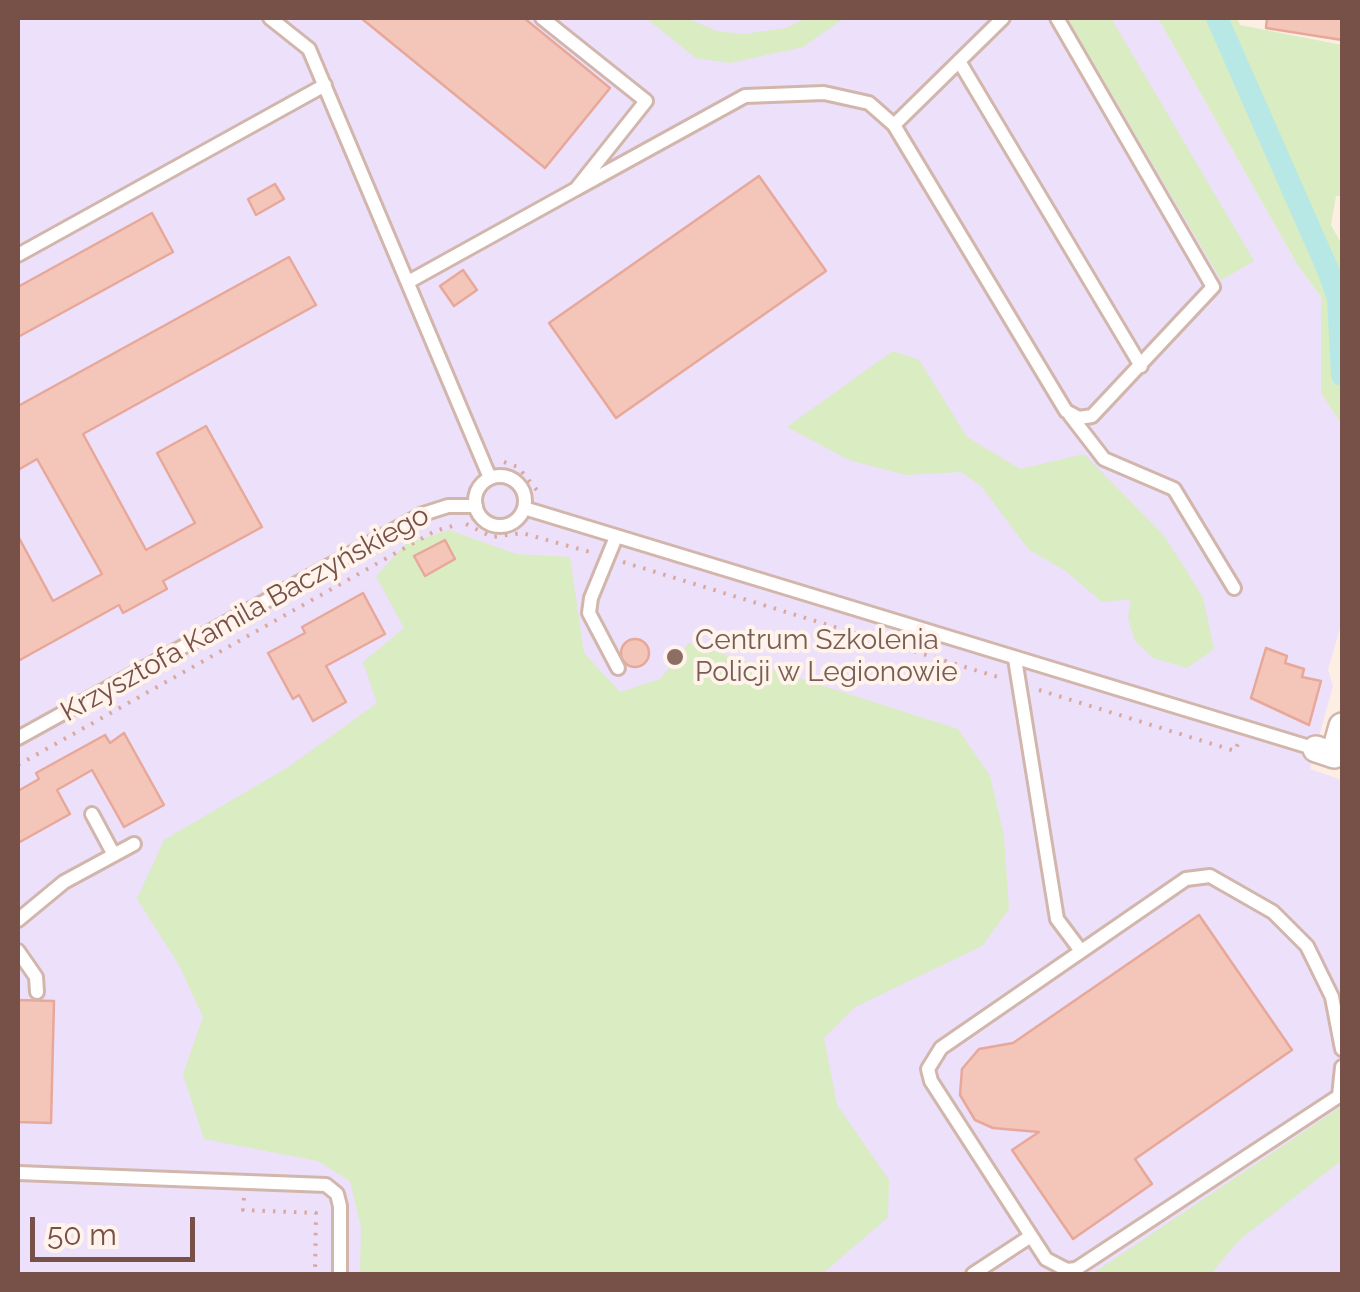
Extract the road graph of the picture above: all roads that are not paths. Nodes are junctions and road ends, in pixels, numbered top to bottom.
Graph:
1 (270, 18) edge
2 (542, 18) edge
3 (1002, 18) edge
4 (1057, 18) edge
5 (290, 23) edge
6 (959, 61) junction
7 (325, 85) junction
8 (894, 125) junction
9 (576, 189) junction
10 (18, 254) edge
11 (410, 281) junction
12 (1140, 366) junction
13 (1066, 410) junction
14 (490, 478) junction
15 (476, 506) junction
16 (524, 508) junction
17 (616, 538) junction
18 (1234, 588) dead end
19 (1015, 658) junction
20 (618, 668) dead end
21 (1342, 726) edge
22 (18, 738) edge
23 (1331, 754) edge
24 (92, 814) dead end
25 (134, 844) dead end
26 (114, 855) junction
27 (18, 920) edge
28 (1081, 951) junction
29 (18, 952) edge
30 (37, 992) dead end
31 (1342, 1049) edge
32 (1342, 1068) edge
33 (18, 1173) edge
34 (1032, 1236) junction
35 (340, 1274) edge
36 (973, 1274) edge

1 - 5 lane
2 - 9 lane
3 - 6 lane
4 - 12 lane
5 - 7 lane
6 - 8 lane
6 - 12 lane
7 - 10 lane
7 - 11 lane
8 - 9 lane
8 - 13 lane
9 - 11 lane
11 - 14 lane
12 - 13 lane
13 - 18 lane
14 - 15 lane
14 - 16 lane
15 - 16 lane
15 - 22 lane, Krzysztofa Kamila Baczyńskiego
16 - 17 lane
17 - 19 lane
17 - 20 lane
19 - 23 lane
19 - 28 lane
21 - 23 street
24 - 26 lane
25 - 26 lane
26 - 27 lane
28 - 31 lane
28 - 34 lane
29 - 30 lane
32 - 34 lane
33 - 35 lane
34 - 36 lane

